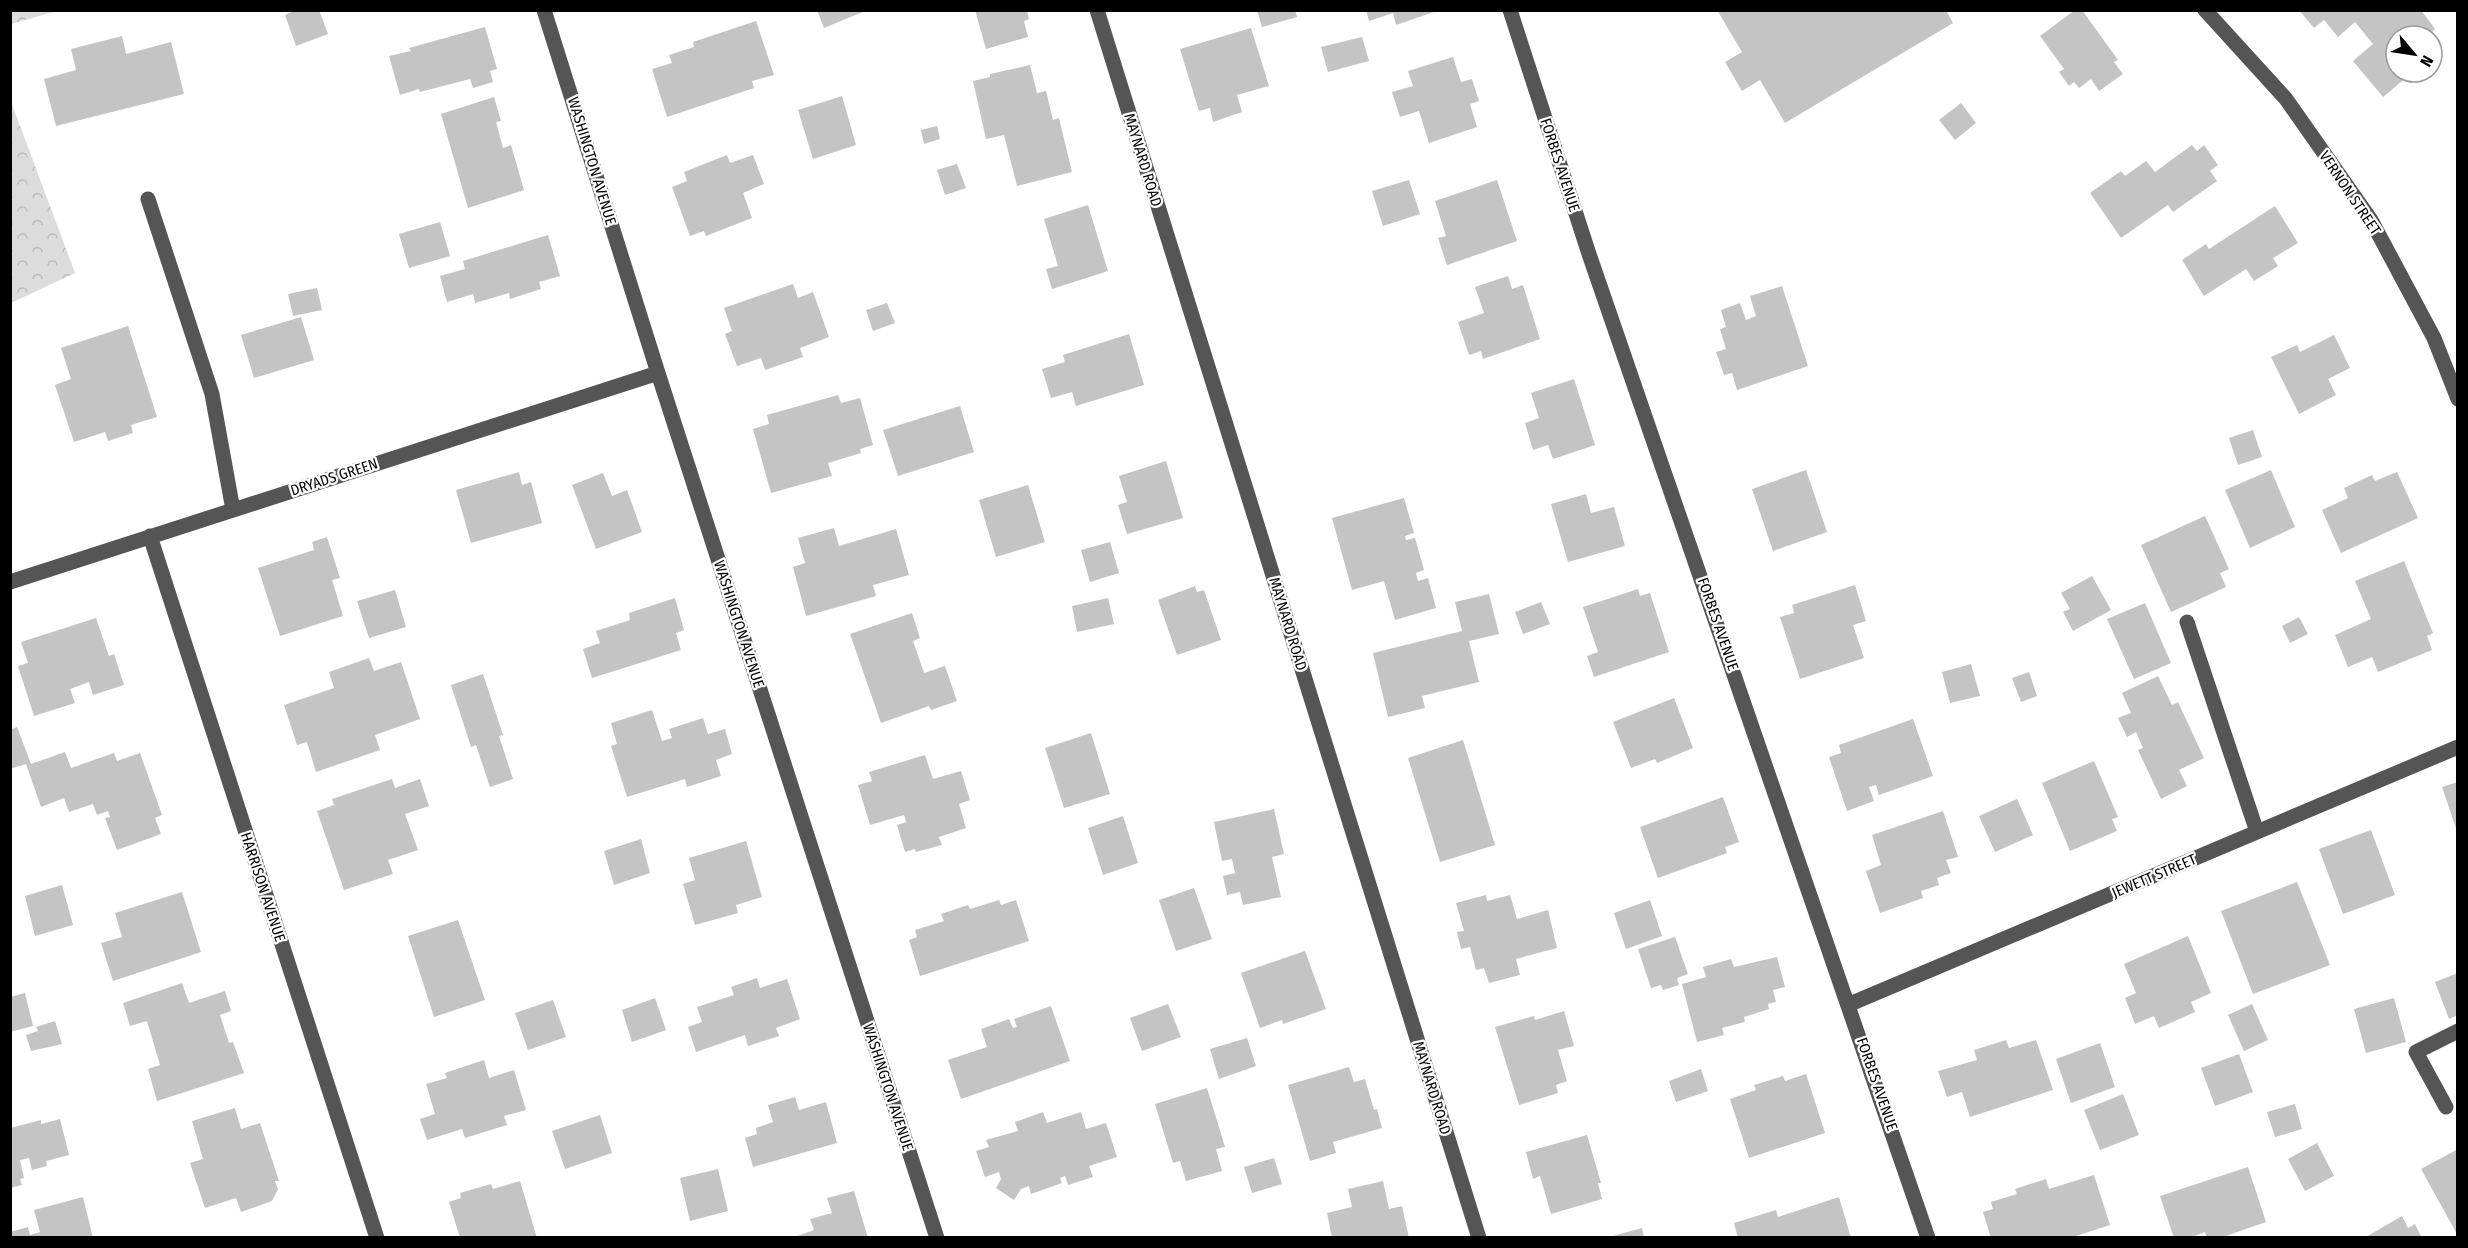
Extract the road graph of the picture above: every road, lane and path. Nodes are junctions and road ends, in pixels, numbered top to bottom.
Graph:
1 (544, 10) edge
2 (1097, 10) edge
3 (1510, 10) edge
4 (2205, 10) edge
5 (148, 199) dead end
6 (658, 373) junction
7 (2457, 399) edge
8 (233, 510) junction
9 (150, 536) junction
10 (10, 582) edge
11 (2187, 622) dead end
12 (2457, 747) edge
13 (2257, 832) junction
14 (1850, 1004) junction
15 (2457, 1031) edge
16 (2446, 1107) dead end
17 (377, 1238) edge
18 (937, 1238) edge
19 (1479, 1238) edge
20 (1928, 1238) edge

1 - 6 street, WASHINGTON AVENUE
2 - 19 street, MAYNARD ROAD
3 - 14 street, FORBES AVENUE
4 - 7 street, VERNON STREET
5 - 8 street
6 - 8 street, DRYADS GREEN
6 - 18 street, WASHINGTON AVENUE
8 - 9 street, DRYADS GREEN
9 - 10 street, DRYADS GREEN
9 - 17 street, HARRISON AVENUE
11 - 13 street
12 - 13 street, JEWETT STREET
13 - 14 street, JEWETT STREET
14 - 20 street, FORBES AVENUE
15 - 16 street

